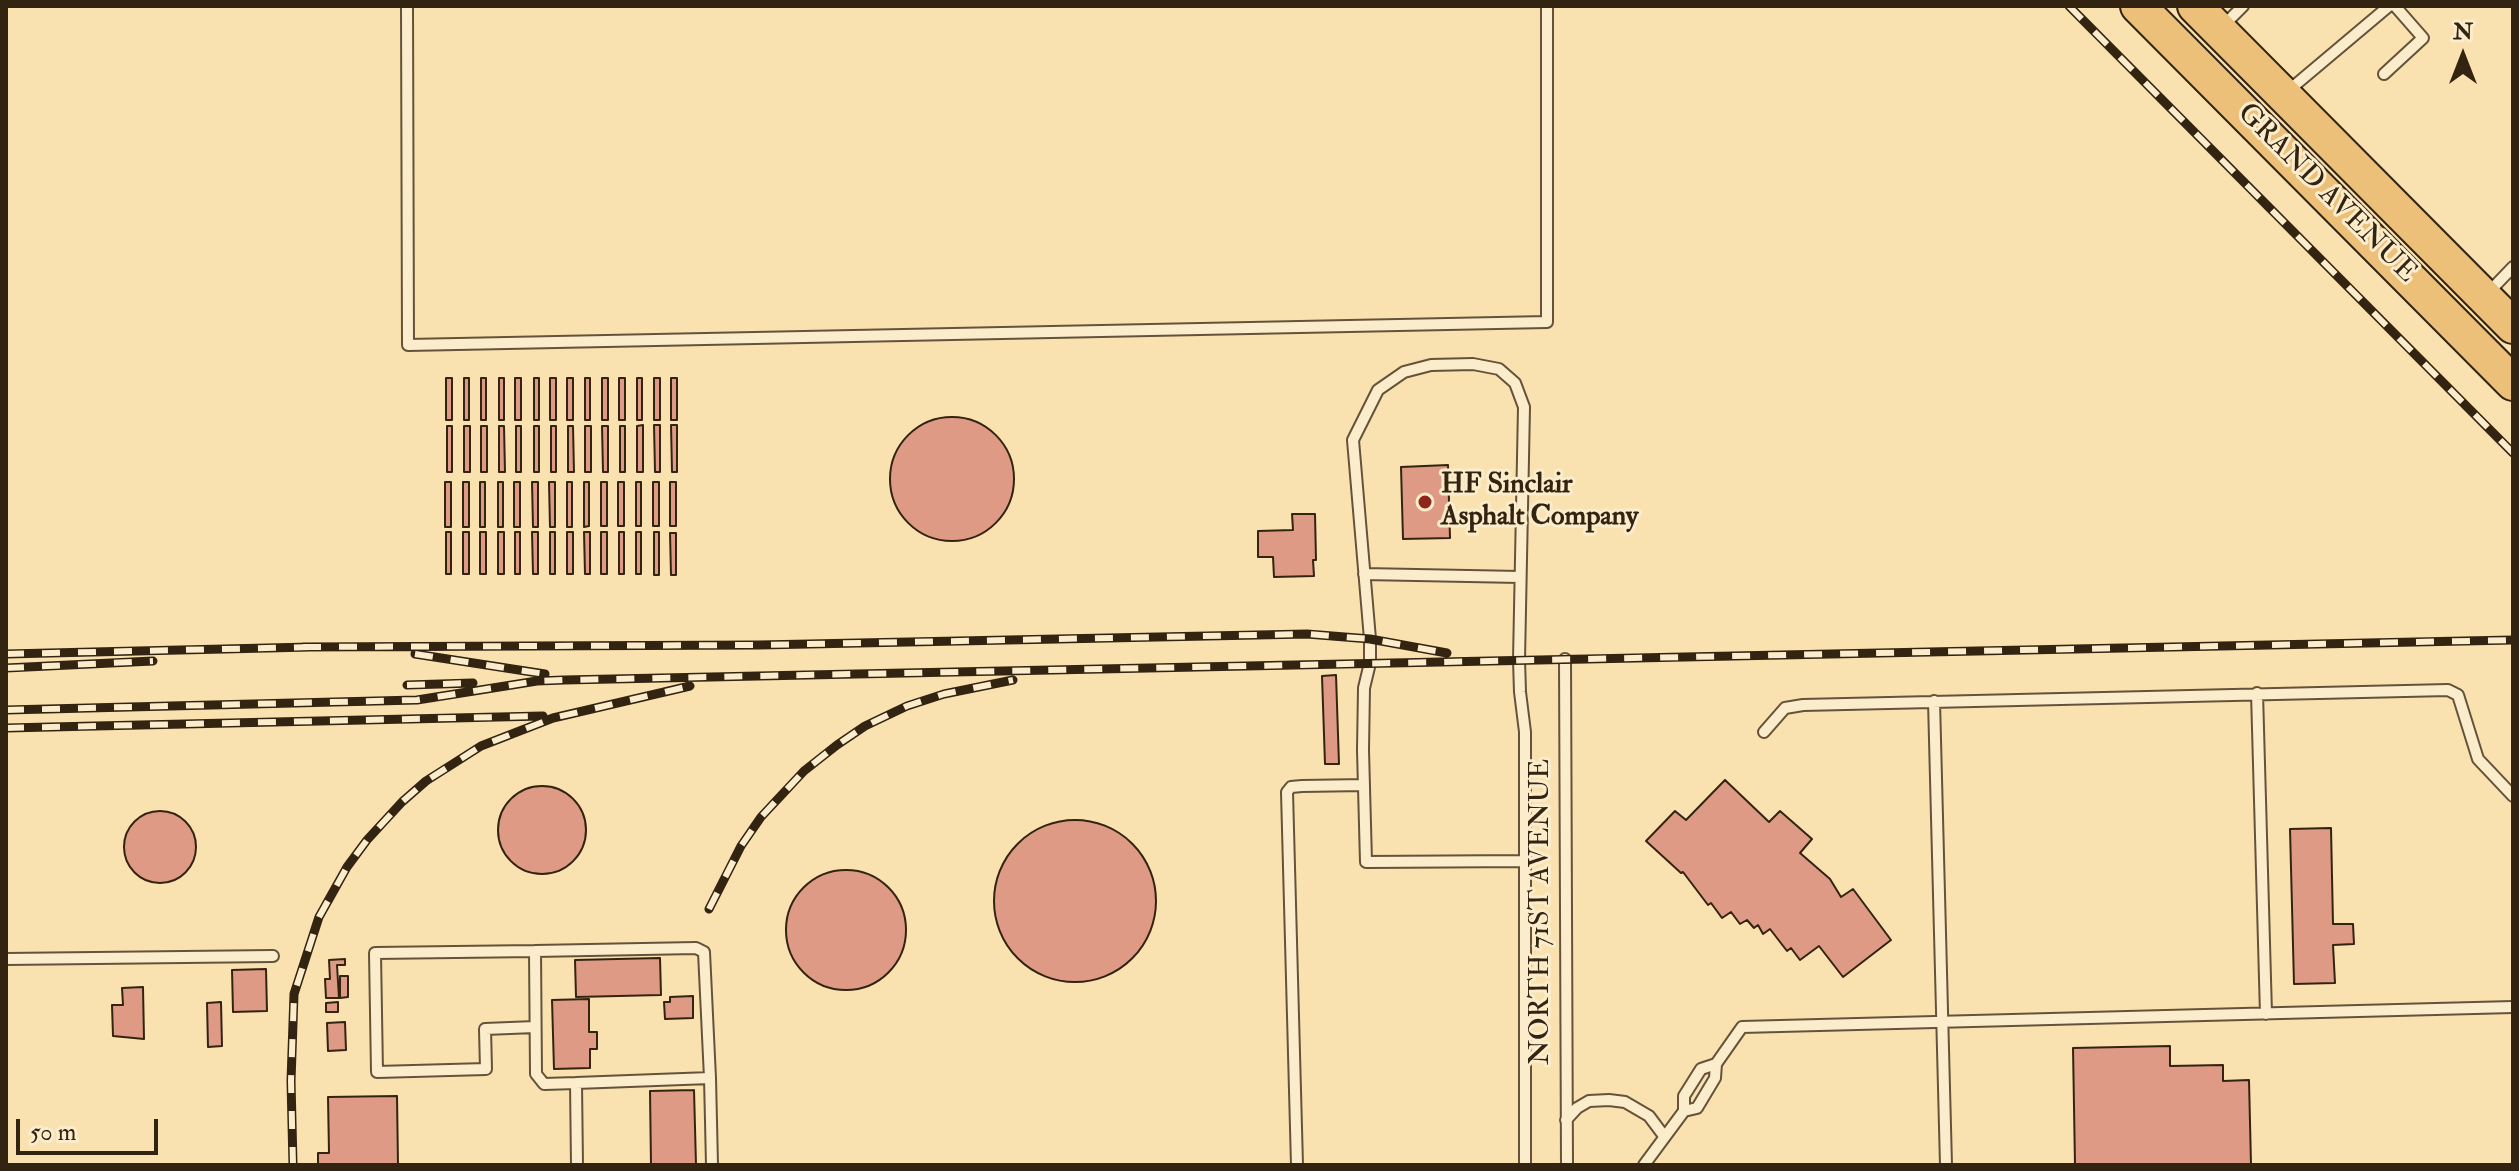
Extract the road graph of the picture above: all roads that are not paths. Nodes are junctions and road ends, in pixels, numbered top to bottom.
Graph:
1 (407, 6) edge
2 (1547, 6) edge
3 (2138, 6) edge
4 (2195, 6) edge
5 (2243, 6) edge
6 (2389, 6) edge
7 (2395, 6) edge
8 (2219, 31) junction
9 (2384, 74) dead end
10 (2284, 95) junction
11 (2513, 267) edge
12 (2484, 297) junction
13 (2513, 326) edge
14 (2513, 383) edge
15 (1364, 574) junction
16 (1520, 577) junction
17 (1565, 659) dead end
18 (2257, 693) junction
19 (1934, 701) junction
20 (1764, 732) dead end
21 (1364, 785) junction
22 (2513, 796) edge
23 (1525, 861) junction
24 (535, 951) junction
25 (273, 956) dead end
26 (6, 959) edge
27 (2513, 1007) edge
28 (2266, 1014) junction
29 (1942, 1022) junction
30 (535, 1027) junction
31 (1716, 1064) junction
32 (710, 1078) junction
33 (576, 1083) junction
34 (1684, 1111) junction
35 (1566, 1120) junction
36 (1664, 1136) junction
37 (577, 1165) edge
38 (712, 1165) edge
39 (1297, 1165) edge
40 (1525, 1165) edge
41 (1567, 1165) edge
42 (1644, 1165) edge
43 (1946, 1165) edge

1 - 2 lane
3 - 14 highway, GRAND AVENUE
4 - 8 highway, GRAND AVENUE
5 - 8 lane
6 - 10 lane
7 - 9 lane
8 - 10 highway, GRAND AVENUE
10 - 12 highway, GRAND AVENUE
11 - 12 lane
12 - 13 highway, GRAND AVENUE
15 - 16 lane
15 - 16 lane
15 - 21 lane
16 - 23 lane, NORTH 71ST AVENUE
17 - 35 lane, NORTH 71ST AVENUE
18 - 19 lane
18 - 22 lane
18 - 28 lane
19 - 20 lane
19 - 29 lane
21 - 23 lane
21 - 39 lane
23 - 40 lane, NORTH 71ST AVENUE
24 - 30 lane
24 - 30 lane
24 - 32 lane
25 - 26 lane
27 - 28 lane
28 - 29 lane
29 - 31 lane
29 - 43 lane
30 - 33 lane
31 - 34 lane
31 - 34 lane
32 - 33 lane
32 - 38 lane
33 - 37 lane
34 - 36 lane
35 - 36 lane
35 - 41 lane, NORTH 71ST AVENUE
36 - 42 lane

